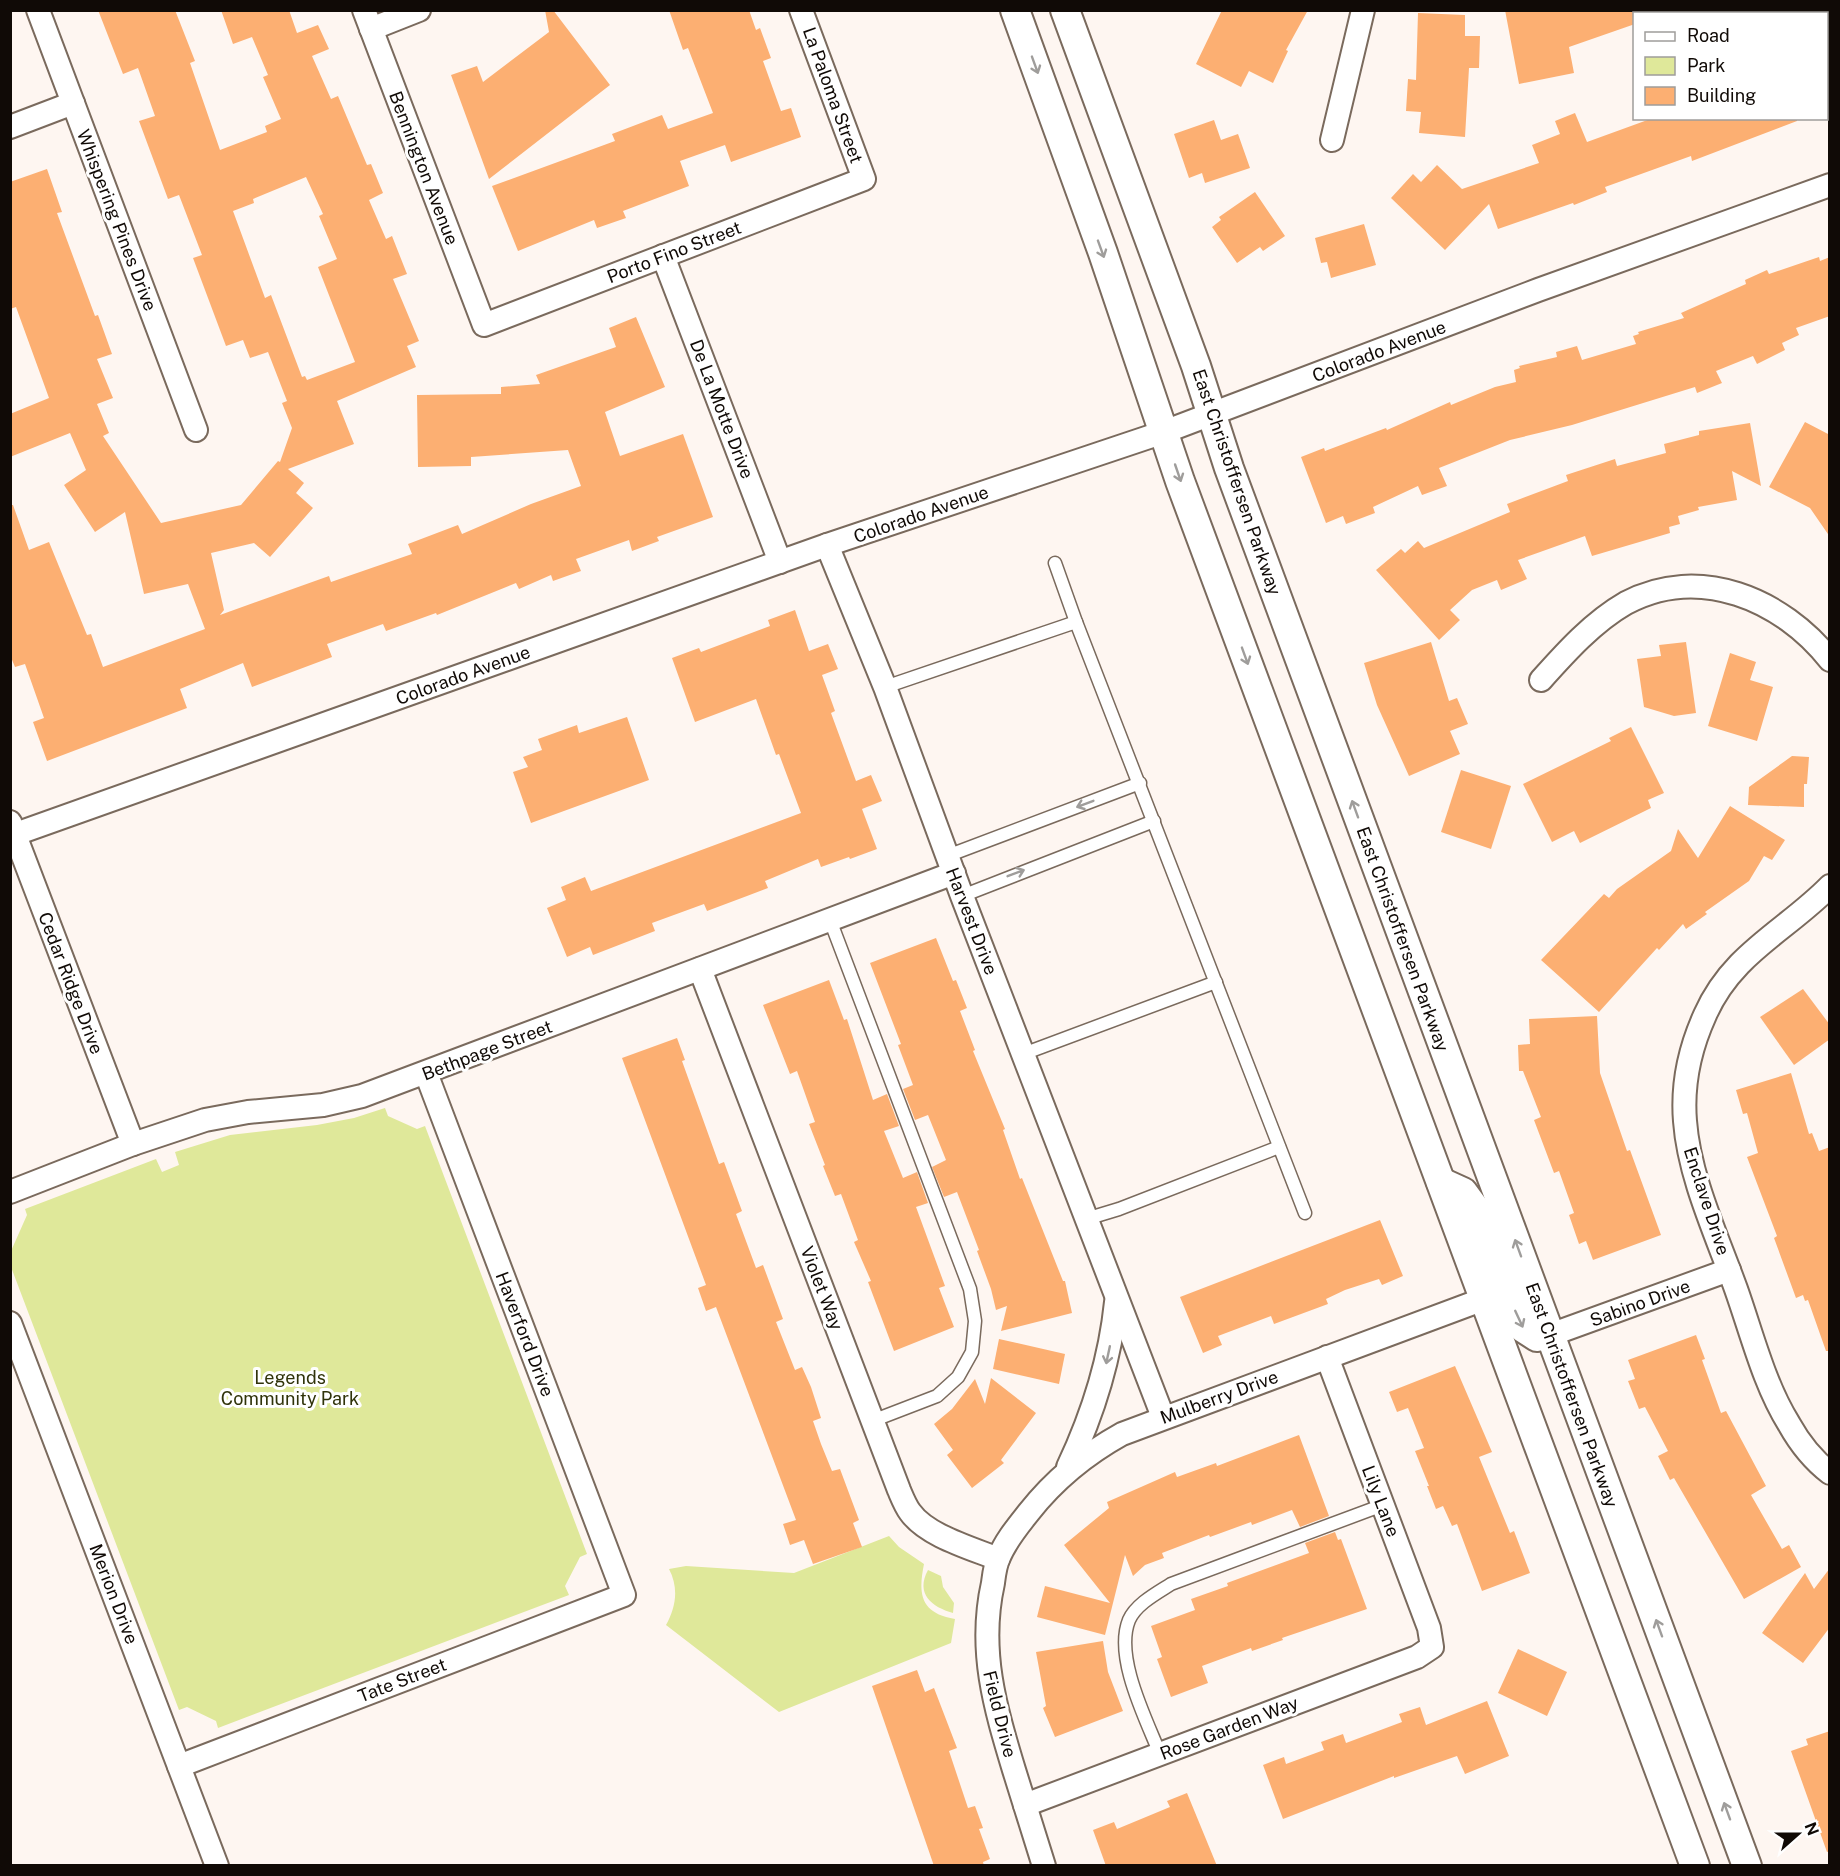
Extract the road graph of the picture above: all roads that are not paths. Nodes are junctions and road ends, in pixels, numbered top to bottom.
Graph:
1 (38, 10) edge
2 (419, 10) edge
3 (801, 10) edge
4 (1015, 10) edge
5 (1065, 10) edge
6 (1363, 10) edge
7 (368, 20) edge
8 (73, 103) junction
9 (10, 127) edge
10 (1332, 140) dead end
11 (864, 179) joint
12 (1830, 185) edge
13 (663, 256) junction
14 (484, 325) joint
15 (1212, 415) junction
16 (196, 430) dead end
17 (1164, 432) junction
18 (827, 545) junction
19 (780, 562) junction
20 (1055, 563) dead end
21 (1076, 622) junction
22 (1830, 660) edge
23 (1541, 680) dead end
24 (885, 687) junction
25 (1140, 783) junction
26 (1154, 820) junction
27 (12, 831) edge
28 (950, 865) junction
29 (1830, 886) edge
30 (962, 896) junction
31 (830, 920) junction
32 (700, 969) junction
33 (1216, 982) junction
34 (1023, 1054) junction
35 (426, 1073) junction
36 (133, 1144) junction
37 (1279, 1147) junction
38 (1441, 1182) junction
39 (10, 1192) edge
40 (1305, 1213) dead end
41 (1086, 1219) junction
42 (1729, 1270) junction
43 (1117, 1297) junction
44 (1484, 1299) junction
45 (10, 1323) edge
46 (1550, 1335) junction
47 (1327, 1357) junction
48 (1163, 1417) junction
49 (872, 1421) junction
50 (1066, 1471) junction
51 (1830, 1473) edge
52 (1383, 1505) junction
53 (998, 1558) junction
54 (624, 1595) joint
55 (1432, 1647) joint
56 (1160, 1754) junction
57 (179, 1766) junction
58 (1025, 1805) junction
59 (217, 1866) edge
60 (1044, 1866) edge
61 (1695, 1866) edge
62 (1747, 1866) edge

1 - 8 street, Whispering Pines Drive
2 - 7 street
3 - 11 street, La Paloma Street
4 -> 17 street
5 - 15 street, East Christoffersen Parkway
6 - 10 street
7 - 14 street, Bennington Avenue
8 - 9 street
8 - 16 street, Whispering Pines Drive
11 - 13 street, Porto Fino Street
12 - 15 street, Colorado Avenue
13 - 14 street, Porto Fino Street
13 - 19 street, De La Motte Drive
15 - 17 street, Colorado Avenue
46 -> 15 street, East Christoffersen Parkway
17 - 18 street, Colorado Avenue
17 -> 38 street
18 - 19 street, Colorado Avenue
18 - 24 street, Harvest Drive
19 - 27 street, Colorado Avenue
20 - 21 lane
21 - 24 lane
21 - 25 lane
22 - 23 street
24 - 28 street, Harvest Drive
25 - 26 lane
25 -> 28 lane
30 -> 26 lane
26 - 33 lane
27 - 36 street, Cedar Ridge Drive
28 - 30 street, Harvest Drive
28 - 31 street, Bethpage Street
29 - 42 street, Enclave Drive
30 - 34 street, Harvest Drive
31 - 32 street, Bethpage Street
31 - 49 lane
32 - 35 street, Bethpage Street
32 - 49 street, Violet Way
33 - 34 lane
33 - 37 lane
34 - 41 street, Harvest Drive
35 - 36 street, Bethpage Street
35 - 54 street, Haverford Drive
36 - 39 street, Bethpage Street
37 - 40 lane
37 - 41 lane
38 - 44 street
38 -> 46 street
41 - 43 street, Harvest Drive
42 - 46 street, Sabino Drive
42 - 51 street, Enclave Drive
43 - 48 street, Harvest Drive
43 -> 50 street, Harvest Drive
44 - 47 street, Mulberry Drive
44 - 61 street
45 - 57 street, Merion Drive
62 -> 46 street, East Christoffersen Parkway
47 - 48 street, Mulberry Drive
47 - 52 street, Lily Lane
48 - 50 street, Mulberry Drive
49 - 53 street, Violet Way
50 - 53 street, Mulberry Drive
52 - 55 street, Lily Lane
52 - 56 lane
53 - 58 street, Field Drive
54 - 57 street, Tate Street
55 - 56 street, Rose Garden Way
56 - 58 street, Rose Garden Way
57 - 59 street, Merion Drive
58 - 60 street, Field Drive

